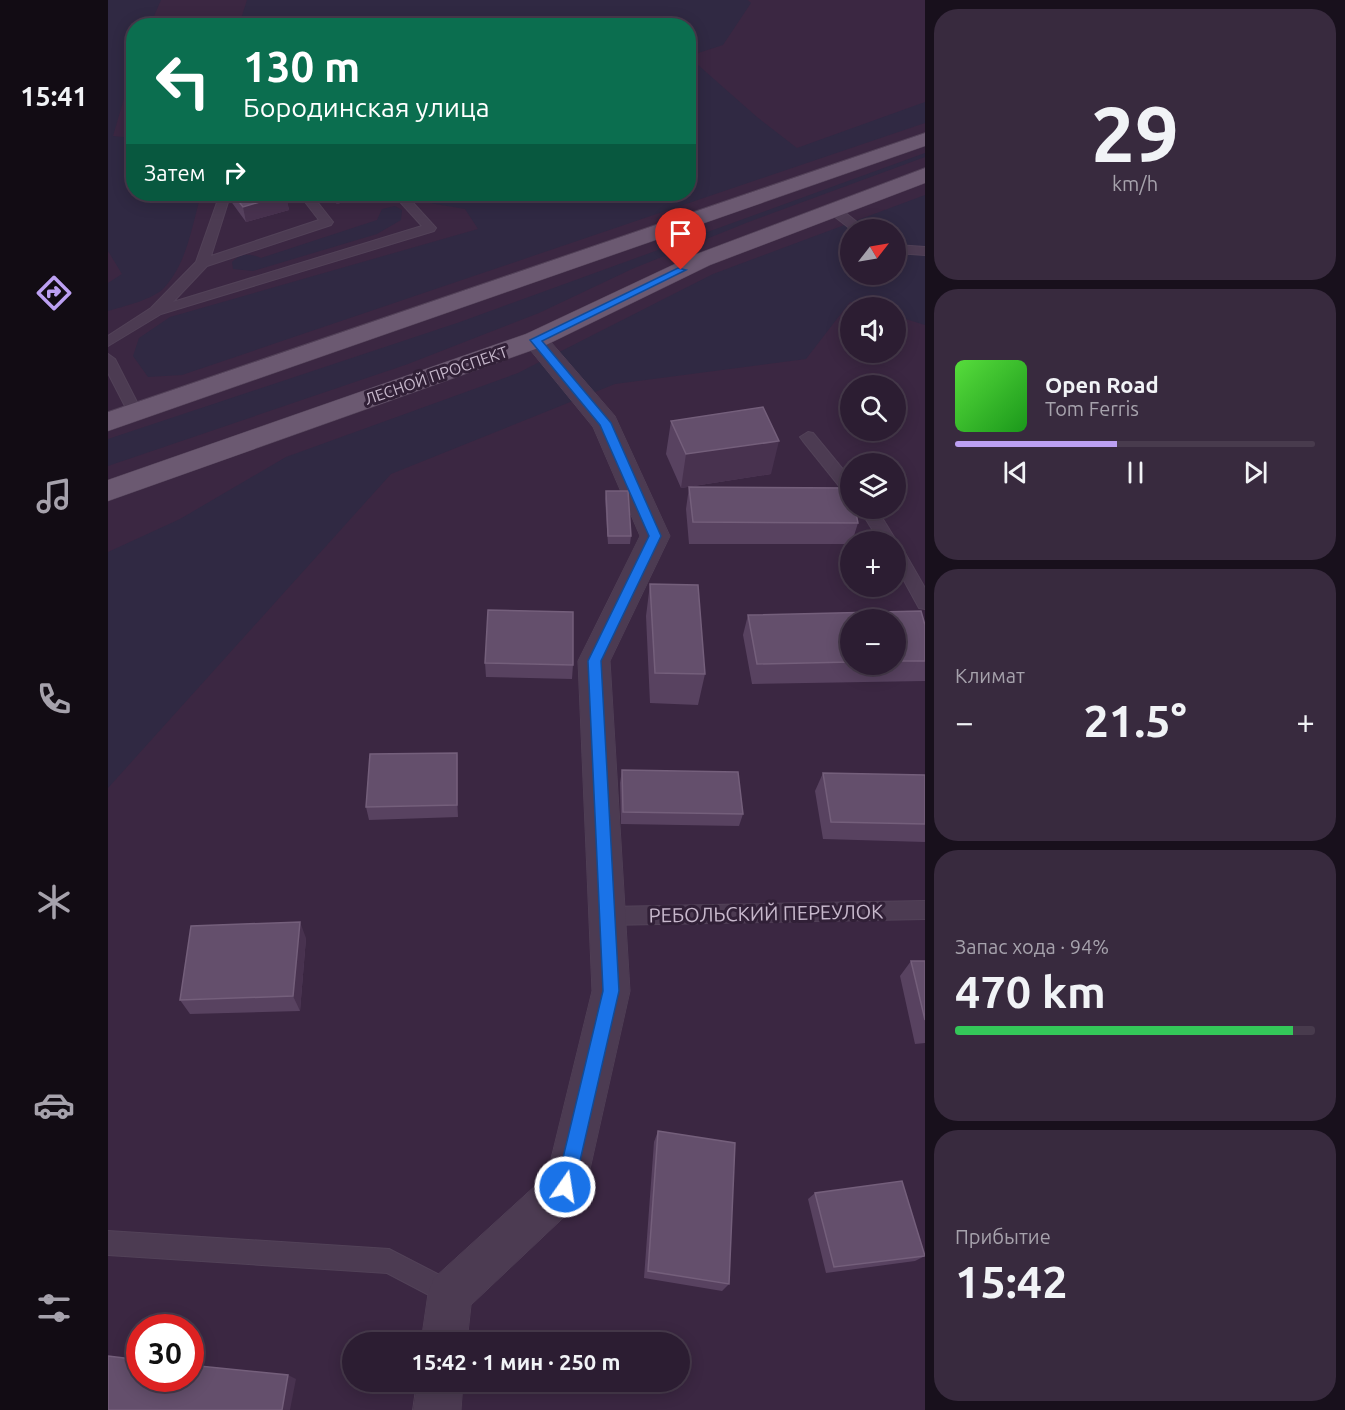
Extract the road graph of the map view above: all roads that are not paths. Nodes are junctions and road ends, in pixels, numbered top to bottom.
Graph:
1 (923, 139) edge
2 (925, 175) edge
3 (223, 201) edge
4 (314, 201) edge
5 (405, 201) edge
6 (834, 210) junction
7 (846, 219) edge
8 (906, 250) edge
9 (925, 251) edge
10 (202, 262) junction
11 (156, 311) junction
12 (535, 340) junction
13 (108, 342) edge
14 (108, 359) edge
15 (135, 412) junction
16 (108, 422) edge
17 (808, 437) dead end
18 (840, 476) edge
19 (108, 491) edge
20 (906, 570) edge
21 (925, 603) edge
22 (925, 910) edge
23 (607, 916) junction
24 (108, 1243) edge
25 (450, 1294) junction
26 (445, 1332) edge
27 (439, 1392) edge
28 (437, 1410) edge

1 - 15 main road
2 - 6 main road, ЛЕСНОЙ ПРОСПЕКТ
3 - 10 lane
4 - 10 lane
5 - 11 lane
6 - 7 lane
6 - 12 main road, ЛЕСНОЙ ПРОСПЕКТ
8 - 9 lane
10 - 11 lane
11 - 13 lane
12 - 19 main road, ЛЕСНОЙ ПРОСПЕКТ
12 - 23 street
14 - 15 lane
15 - 16 main road
17 - 18 lane
20 - 21 lane
22 - 23 lane, РЕБОЛЬСКИЙ ПЕРЕУЛОК
23 - 25 street
24 - 25 lane
25 - 26 street
27 - 28 street

